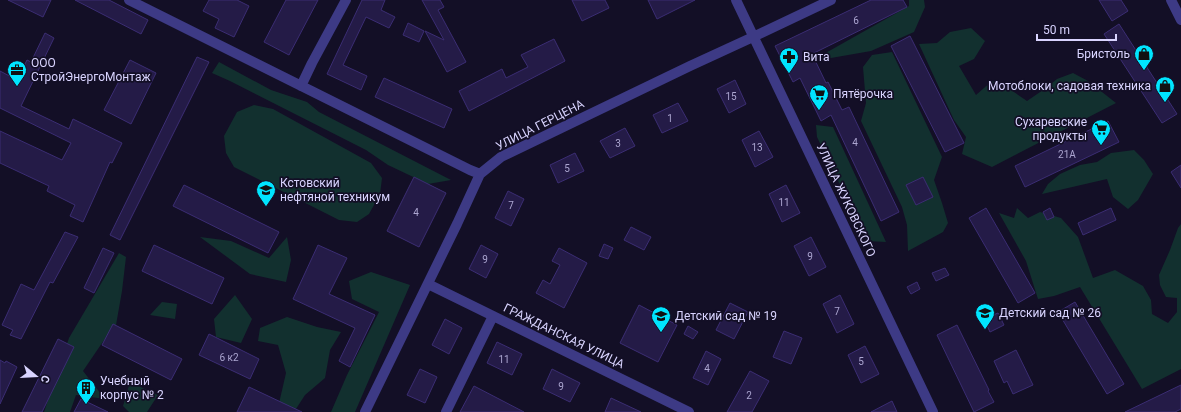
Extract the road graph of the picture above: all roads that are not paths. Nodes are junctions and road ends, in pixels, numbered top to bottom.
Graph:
1 (129, 0) edge
2 (346, 0) edge
3 (736, 0) edge
4 (831, 0) edge
5 (1171, 0) edge
6 (1181, 20) edge
7 (753, 37) junction
8 (301, 86) junction
9 (480, 174) junction
10 (428, 284) junction
11 (493, 316) junction
12 (365, 412) edge
13 (446, 412) edge
14 (688, 412) edge
15 (933, 412) edge

1 - 8 street
2 - 8 street
3 - 7 street, УЛИЦА ЖУКОВСКОГО
4 - 7 street, УЛИЦА ГЕРЦЕНА
5 - 6 street
7 - 9 street, УЛИЦА ГЕРЦЕНА
7 - 15 street, УЛИЦА ЖУКОВСКОГО
8 - 9 street
9 - 10 street, УЛИЦА ГЕРЦЕНА
10 - 11 street, ГРАЖДАНСКАЯ УЛИЦА
10 - 12 street, УЛИЦА ГЕРЦЕНА
11 - 13 street
11 - 14 street, ГРАЖДАНСКАЯ УЛИЦА

